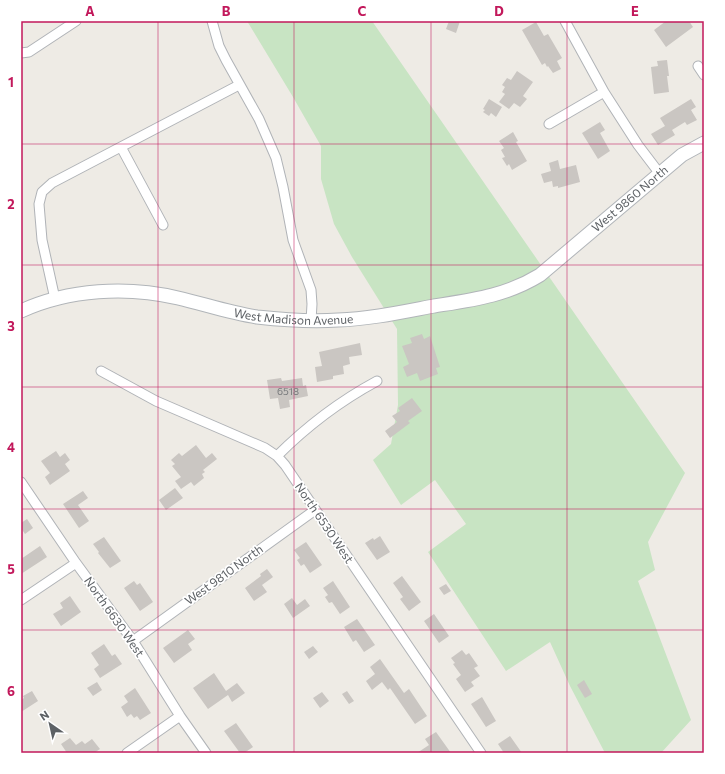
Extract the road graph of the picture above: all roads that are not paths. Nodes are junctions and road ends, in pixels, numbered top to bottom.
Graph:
1 (76, 21) edge
2 (212, 21) edge
3 (565, 21) edge
4 (21, 54) edge
5 (698, 66) dead end
6 (704, 75) edge
7 (239, 85) junction
8 (604, 92) junction
9 (549, 124) dead end
10 (704, 143) edge
11 (121, 147) junction
12 (660, 174) junction
13 (163, 224) dead end
14 (559, 260) joint
15 (55, 299) junction
16 (21, 311) edge
17 (311, 321) junction
18 (101, 371) dead end
19 (377, 381) dead end
20 (277, 456) junction
21 (21, 482) edge
22 (315, 510) junction
23 (76, 562) junction
24 (21, 600) edge
25 (133, 641) junction
26 (180, 716) junction
27 (127, 753) edge
28 (206, 753) edge
29 (481, 753) edge

1 - 4 street
2 - 7 street
3 - 8 street
5 - 6 street
7 - 11 street
7 - 17 street
8 - 9 street
8 - 12 street
10 - 12 street, West 9860 North
11 - 13 street
11 - 15 street
12 - 14 street, West 9860 North
14 - 17 street, West Madison Avenue
15 - 16 street, West Madison Avenue
15 - 17 street, West Madison Avenue
18 - 20 street, North 6530 West
19 - 20 street
20 - 22 street, North 6530 West
21 - 23 street, North 6630 West
22 - 25 street, West 9810 North
22 - 29 street, North 6530 West
23 - 24 street
23 - 25 street, North 6630 West
25 - 26 street, North 6630 West
26 - 27 street
26 - 28 street, North 6630 West

